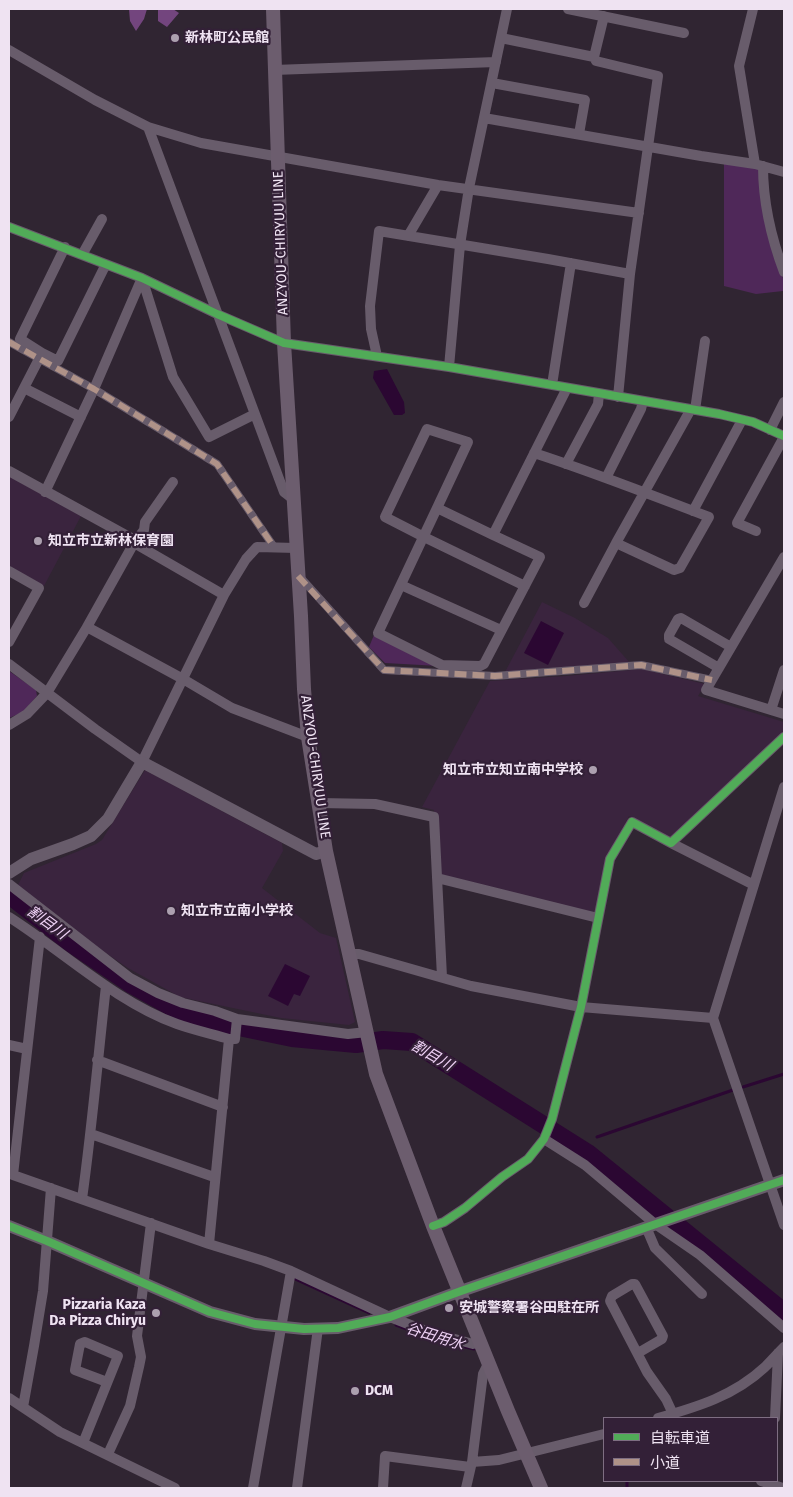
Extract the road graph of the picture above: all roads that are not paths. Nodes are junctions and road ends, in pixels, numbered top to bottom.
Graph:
1 (273, 9) edge
2 (507, 9) edge
3 (568, 9) edge
4 (753, 9) edge
5 (604, 16) junction
6 (684, 33) dead end
7 (501, 38) junction
8 (9, 50) edge
9 (594, 57) junction
10 (496, 62) junction
11 (274, 70) junction
12 (492, 83) junction
13 (484, 118) junction
14 (148, 127) junction
15 (580, 134) junction
16 (649, 146) junction
17 (278, 157) junction
18 (759, 165) junction
19 (784, 172) edge
20 (438, 185) junction
21 (469, 188) junction
22 (639, 213) junction
23 (102, 219) dead end
24 (9, 227) edge
25 (408, 236) junction
26 (460, 245) junction
27 (65, 247) junction
28 (82, 254) junction
29 (571, 263) junction
30 (106, 264) junction
31 (784, 272) edge
32 (630, 274) junction
33 (142, 278) junction
34 (217, 314) junction
35 (705, 341) dead end
36 (9, 342) edge
37 (284, 343) junction
38 (41, 356) junction
39 (377, 356) junction
40 (449, 367) junction
41 (552, 385) junction
42 (24, 388) junction
43 (566, 388) junction
44 (94, 389) junction
45 (599, 393) junction
46 (618, 397) junction
47 (643, 401) junction
48 (784, 402) edge
49 (693, 409) junction
50 (255, 414) junction
51 (9, 417) edge
52 (81, 417) junction
53 (742, 420) junction
54 (770, 430) junction
55 (784, 437) edge
56 (534, 453) junction
57 (566, 464) junction
58 (9, 472) edge
59 (606, 478) junction
60 (173, 482) dead end
61 (46, 492) junction
62 (645, 492) junction
63 (293, 499) junction
64 (437, 508) junction
65 (693, 511) junction
66 (756, 531) dead end
67 (493, 535) junction
68 (424, 537) junction
69 (616, 542) junction
70 (134, 543) junction
71 (274, 547) junction
72 (296, 548) junction
73 (784, 557) edge
74 (9, 571) edge
75 (298, 576) junction
76 (401, 585) junction
77 (525, 586) junction
78 (224, 595) junction
79 (584, 603) dead end
80 (87, 627) junction
81 (501, 630) junction
82 (9, 642) edge
83 (731, 647) junction
84 (9, 664) edge
85 (719, 668) junction
86 (784, 670) edge
87 (183, 679) junction
88 (712, 680) junction
89 (47, 693) junction
90 (771, 710) junction
91 (784, 714) edge
92 (9, 725) edge
93 (308, 737) junction
94 (784, 737) edge
95 (142, 762) junction
96 (784, 787) edge
97 (319, 803) junction
98 (671, 843) junction
99 (326, 851) junction
100 (9, 873) edge
101 (436, 878) junction
102 (9, 884) edge
103 (754, 885) junction
104 (9, 917) edge
105 (598, 918) junction
106 (40, 937) junction
107 (349, 954) junction
108 (442, 977) junction
109 (106, 986) junction
110 (580, 1007) junction
111 (713, 1018) junction
112 (237, 1019) junction
113 (367, 1032) junction
114 (232, 1039) junction
115 (9, 1046) edge
116 (27, 1049) junction
117 (97, 1060) junction
118 (223, 1107) junction
119 (91, 1134) junction
120 (544, 1139) junction
121 (214, 1177) junction
122 (784, 1180) edge
123 (770, 1184) junction
124 (52, 1188) junction
125 (82, 1199) junction
126 (151, 1223) junction
127 (784, 1225) edge
128 (9, 1226) edge
129 (433, 1226) junction
130 (651, 1226) junction
131 (47, 1241) junction
132 (209, 1244) junction
133 (291, 1271) junction
134 (144, 1283) junction
135 (461, 1291) junction
136 (702, 1294) dead end
137 (390, 1317) junction
138 (281, 1327) junction
139 (318, 1328) junction
140 (784, 1328) edge
141 (481, 1342) junction
142 (781, 1350) edge
143 (638, 1352) junction
144 (489, 1362) junction
145 (107, 1382) junction
146 (9, 1398) edge
147 (23, 1407) junction
148 (673, 1414) junction
149 (662, 1417) edge
150 (775, 1417) edge
151 (603, 1434) edge
152 (83, 1443) junction
153 (108, 1454) junction
154 (527, 1454) junction
155 (471, 1464) junction
156 (763, 1482) edge
157 (175, 1488) edge
158 (253, 1488) edge
159 (297, 1488) edge
160 (383, 1488) edge
161 (466, 1488) edge
162 (541, 1488) edge
163 (783, 1488) edge

1 - 11 main road, ANZYOU-CHIRYUU LINE
2 - 7 street
3 - 5 street
4 - 18 street
5 - 6 street
5 - 9 street
7 - 9 street
7 - 10 street
8 - 14 street
9 - 16 street
10 - 11 street
10 - 12 street
11 - 17 main road, ANZYOU-CHIRYUU LINE
12 - 13 street
12 - 15 street
13 - 15 street
13 - 21 street
14 - 17 street
14 - 34 street
15 - 16 street
16 - 18 street
16 - 22 street
17 - 20 street
17 - 37 main road, ANZYOU-CHIRYUU LINE
18 - 19 street
18 - 31 street
20 - 21 street
20 - 25 street
21 - 22 street
21 - 26 street
22 - 32 street
23 - 28 street
24 - 27 street
25 - 26 street
25 - 39 street
26 - 29 street
26 - 40 street
27 - 28 street
27 - 38 street
28 - 30 street
29 - 32 street
29 - 41 street
30 - 33 street
30 - 38 street
32 - 46 street
33 - 34 street
33 - 44 street
33 - 50 street
34 - 37 street
34 - 50 street
35 - 49 street
36 - 38 street
37 - 39 street
37 - 63 main road, ANZYOU-CHIRYUU LINE
38 - 42 street
38 - 44 street
39 - 40 street
40 - 41 street
41 - 43 street
42 - 51 street
42 - 52 street
43 - 45 street
43 - 56 street
44 - 52 street
44 - 71 street
45 - 46 street
45 - 57 street
46 - 47 street
47 - 49 street
47 - 59 street
48 - 54 street
49 - 53 street
49 - 62 street
50 - 63 street
52 - 61 street
53 - 54 street
53 - 65 street
54 - 55 street
55 - 66 street
56 - 57 street
56 - 67 street
57 - 59 street
58 - 61 street
59 - 62 street
60 - 70 street
61 - 70 street
62 - 65 street
62 - 69 street
63 - 72 main road, ANZYOU-CHIRYUU LINE
64 - 67 street
64 - 68 street
64 - 68 street
65 - 69 street
67 - 77 street
68 - 76 street
68 - 77 street
69 - 79 street
70 - 78 street
70 - 80 street
71 - 72 street
71 - 78 street
72 - 75 main road, ANZYOU-CHIRYUU LINE
73 - 83 street
74 - 82 street
75 - 88 street
75 - 93 main road, ANZYOU-CHIRYUU LINE
76 - 81 street
76 - 81 street
77 - 81 street
78 - 87 street
80 - 87 street
80 - 89 street
83 - 85 street
83 - 85 street
84 - 89 street
85 - 88 street
86 - 90 street
87 - 93 street
87 - 95 street
88 - 90 street
89 - 92 street
89 - 95 street
90 - 91 street
93 - 97 main road, ANZYOU-CHIRYUU LINE
94 - 98 street
95 - 99 street
95 - 100 street
96 - 103 street
97 - 99 main road, ANZYOU-CHIRYUU LINE
97 - 101 street
98 - 103 street
98 - 105 street
99 - 107 main road, ANZYOU-CHIRYUU LINE
101 - 105 street
101 - 108 street
102 - 112 street
103 - 111 street
104 - 106 street
105 - 110 street
106 - 109 street
106 - 116 street
107 - 108 street
107 - 113 main road, ANZYOU-CHIRYUU LINE
108 - 110 street
109 - 114 street
109 - 117 street
110 - 111 street
110 - 120 street
111 - 123 street
112 - 113 street
112 - 114 street
113 - 129 main road, ANZYOU-CHIRYUU LINE
114 - 118 street
115 - 116 street
116 - 124 street
117 - 118 street
117 - 119 street
118 - 121 street
119 - 121 street
119 - 125 street
120 - 129 street
120 - 130 street
121 - 132 street
122 - 123 street
123 - 127 street
123 - 130 street
124 - 125 street
124 - 131 street
125 - 126 street
126 - 132 street
126 - 134 street
128 - 131 street
129 - 135 main road, ANZYOU-CHIRYUU LINE
130 - 135 street
130 - 136 street
130 - 140 street
131 - 134 street
131 - 147 street
132 - 133 street
133 - 137 street
133 - 138 street
134 - 138 street
134 - 153 street
135 - 137 street
135 - 141 main road, ANZYOU-CHIRYUU LINE
137 - 139 street
137 - 141 street
138 - 139 street
138 - 158 street
139 - 159 street
141 - 144 main road, ANZYOU-CHIRYUU LINE
142 - 148 street
142 - 150 street
143 - 143 street
143 - 148 street
144 - 154 main road, ANZYOU-CHIRYUU LINE
144 - 155 street
145 - 145 street
145 - 152 street
146 - 147 street
147 - 152 street
148 - 149 street
151 - 154 street
152 - 153 street
153 - 157 street
154 - 155 street
154 - 162 main road, ANZYOU-CHIRYUU LINE
155 - 160 street
155 - 161 street
156 - 163 street

